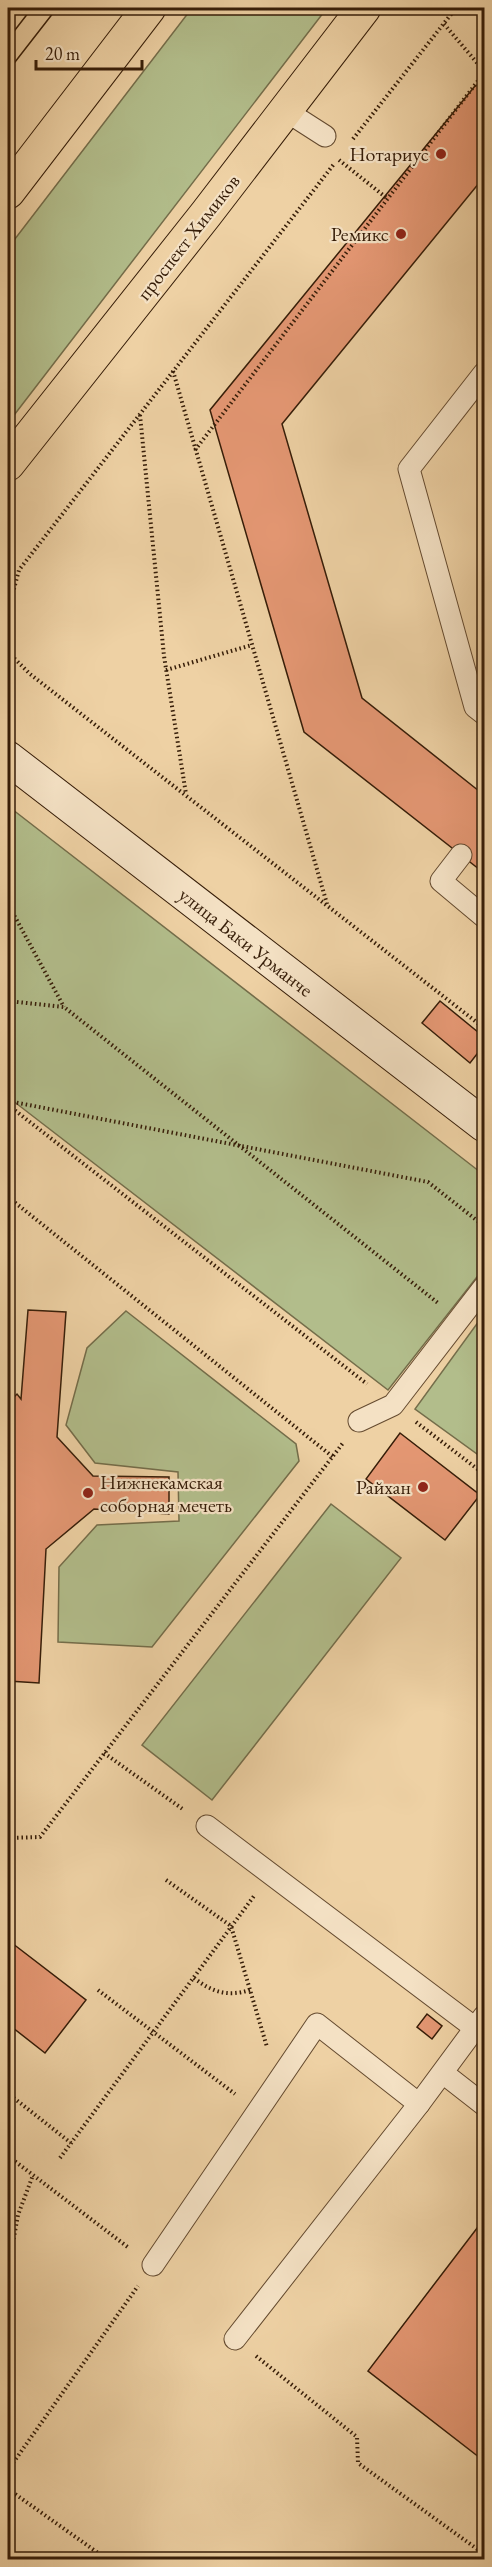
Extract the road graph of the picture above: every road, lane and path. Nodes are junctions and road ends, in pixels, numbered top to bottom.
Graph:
1 (149, 8) edge
2 (364, 8) edge
3 (456, 8) edge
4 (444, 23) junction
5 (484, 72) edge
6 (286, 111) junction
7 (325, 136) dead end
8 (352, 141) dead end
9 (345, 150) dead end
10 (338, 159) junction
11 (8, 192) edge
12 (388, 199) junction
13 (173, 371) junction
14 (484, 373) edge
15 (140, 413) junction
16 (195, 450) junction
17 (8, 464) edge
18 (8, 611) edge
19 (252, 645) junction
20 (8, 652) edge
21 (166, 670) junction
22 (484, 714) edge
23 (8, 758) edge
24 (186, 795) junction
25 (461, 855) dead end
26 (8, 904) edge
27 (327, 905) junction
28 (484, 917) edge
29 (8, 1001) edge
30 (64, 1007) junction
31 (484, 1028) edge
32 (8, 1103) edge
33 (484, 1125) edge
34 (236, 1145) junction
35 (8, 1197) edge
36 (484, 1226) edge
37 (484, 1287) edge
38 (460, 1320) junction
39 (393, 1405) junction
40 (359, 1421) dead end
41 (484, 1474) edge
42 (104, 1753) junction
43 (207, 1826) joint
44 (8, 1838) edge
45 (270, 1873) junction
46 (166, 1880) dead end
47 (231, 1926) junction
48 (194, 1978) junction
49 (98, 1990) dead end
50 (250, 1990) junction
51 (480, 2022) edge
52 (153, 2032) junction
53 (443, 2073) junction
54 (277, 2083) junction
55 (10, 2096) dead end
56 (419, 2104) junction
57 (484, 2105) edge
58 (257, 2111) junction
59 (71, 2144) junction
60 (8, 2156) edge
61 (60, 2158) dead end
62 (33, 2175) junction
63 (153, 2265) junction
64 (8, 2270) edge
65 (235, 2339) joint
66 (8, 2470) edge
67 (8, 2489) edge
68 (484, 2554) edge
69 (108, 2559) edge

1 - 11 main road
2 - 6 main road, проспект Химиков
3 - 4 path
4 - 5 path
4 - 8 path
5 - 12 path
6 - 7 lane
6 - 17 main road, проспект Химиков
9 - 10 path
10 - 12 path
10 - 13 path
12 - 16 path
13 - 15 path
13 - 16 path
14 - 22 lane
15 - 18 path
15 - 21 path
16 - 19 path
19 - 21 path
19 - 27 path
20 - 24 path
21 - 24 path
23 - 33 street, улица Баки Урманче
24 - 27 path
25 - 28 lane
26 - 30 path
27 - 31 path
29 - 30 path
30 - 34 path
32 - 34 path
32 - 39 path
34 - 36 path
34 - 38 path
35 - 42 path
37 - 38 lane
38 - 39 lane
39 - 40 lane
39 - 41 path
42 - 43 path
42 - 44 path
43 - 45 lane
45 - 47 path
45 - 51 lane
46 - 47 path
47 - 48 path
47 - 50 path
48 - 50 path
48 - 52 path
49 - 52 path
50 - 54 path
51 - 53 lane
52 - 58 path
52 - 59 path
53 - 56 lane
53 - 57 lane
54 - 56 lane
54 - 58 lane
55 - 59 path
56 - 65 lane
58 - 63 lane
59 - 61 path
60 - 62 path
62 - 63 path
62 - 64 path
63 - 66 path
65 - 68 path
67 - 69 path

